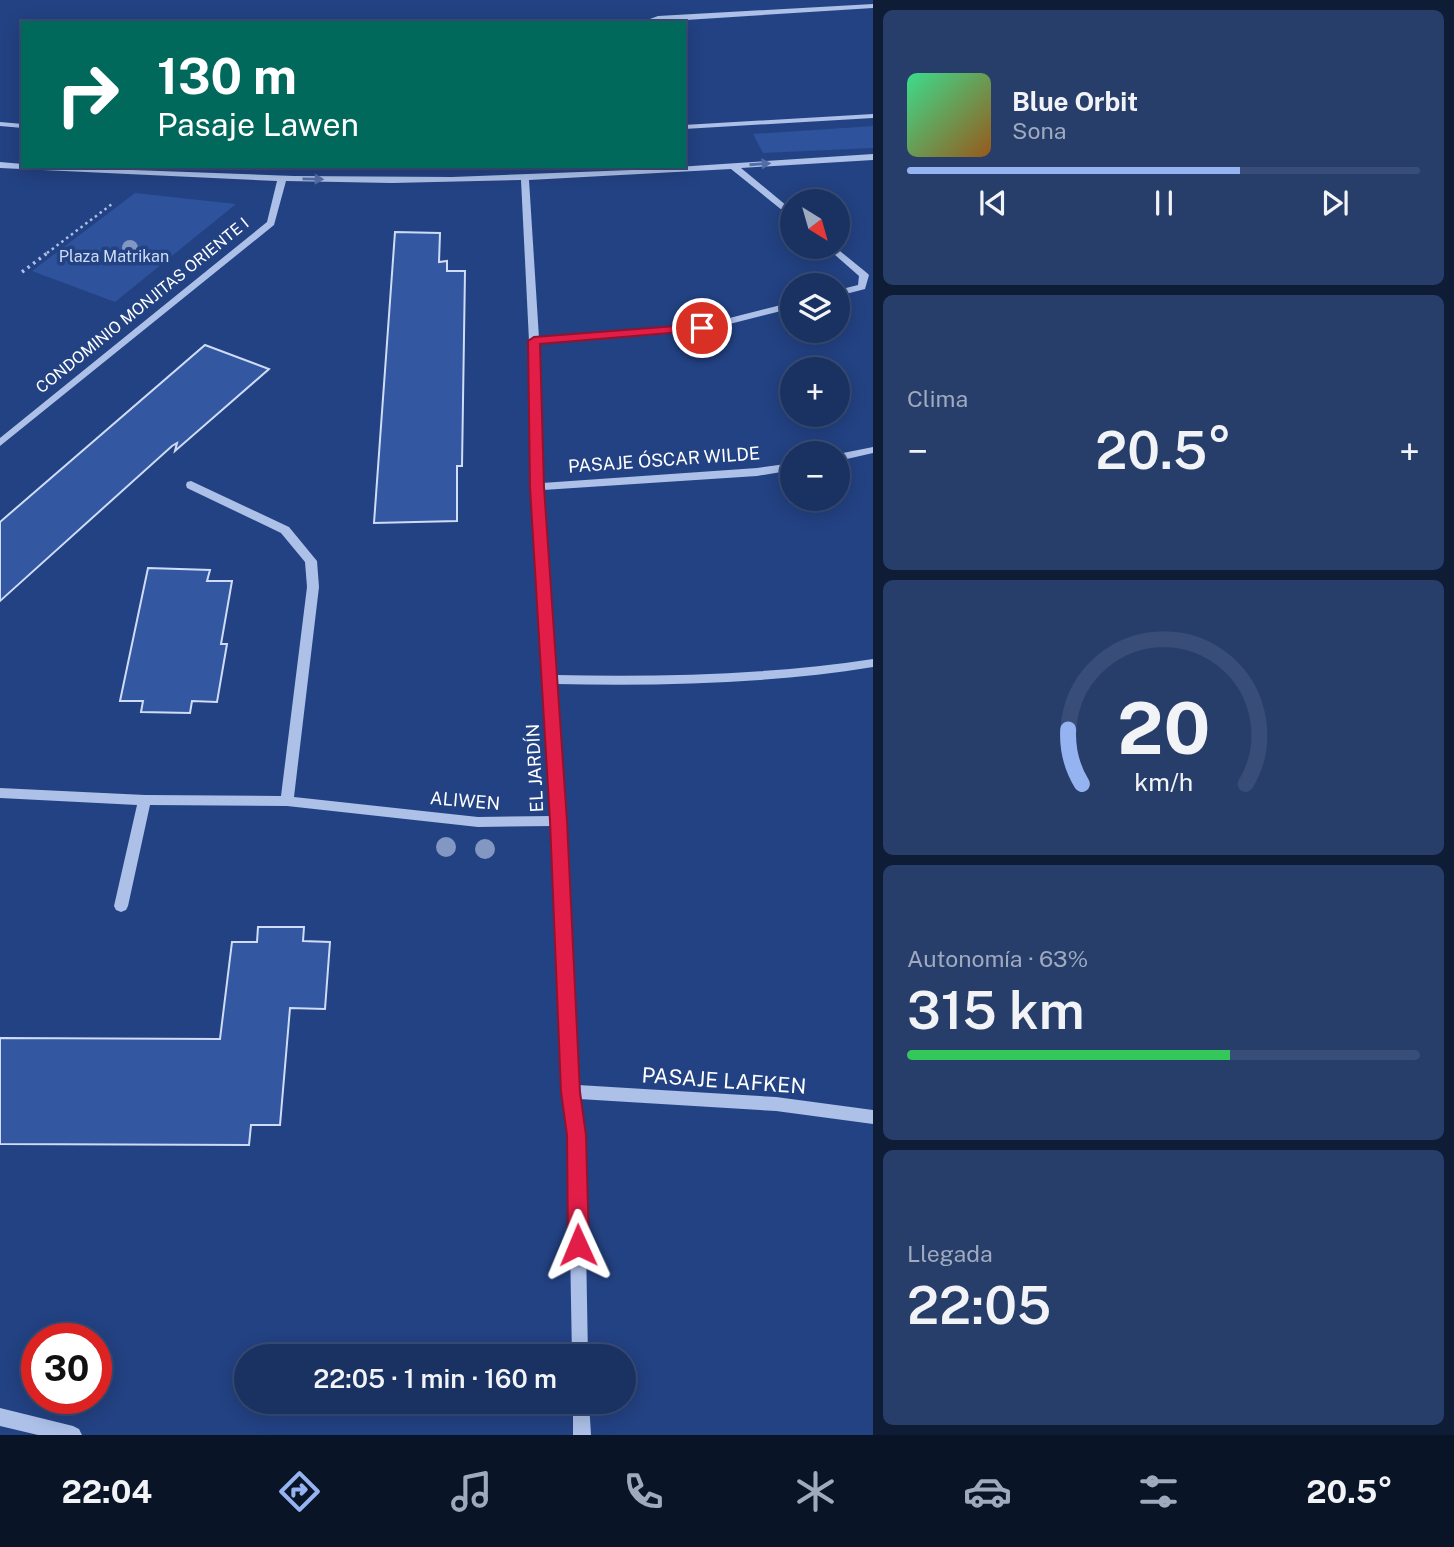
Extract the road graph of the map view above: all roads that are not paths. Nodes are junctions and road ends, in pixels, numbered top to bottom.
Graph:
1 (873, 6) edge
2 (649, 21) edge
3 (873, 116) edge
4 (0, 124) edge
5 (21, 125) edge
6 (686, 127) edge
7 (873, 157) edge
8 (0, 165) edge
9 (21, 166) edge
10 (733, 166) junction
11 (60, 168) edge
12 (525, 177) junction
13 (282, 179) junction
14 (780, 205) edge
15 (845, 259) edge
16 (850, 290) edge
17 (780, 307) edge
18 (534, 341) junction
19 (0, 443) edge
20 (873, 450) edge
21 (850, 455) edge
22 (780, 468) edge
23 (191, 485) dead end
24 (537, 487) junction
25 (873, 663) edge
26 (551, 679) junction
27 (0, 793) edge
28 (145, 800) junction
29 (287, 801) junction
30 (559, 821) junction
31 (121, 906) dead end
32 (571, 1092) junction
33 (873, 1117) edge
34 (580, 1344) edge
35 (581, 1414) edge
36 (0, 1417) edge
37 (73, 1435) edge
38 (582, 1435) edge

1 - 2 street
3 - 6 street
4 - 5 street
10 -> 7 street
8 - 9 street
10 - 12 street
10 - 14 street
11 - 13 street
13 -> 12 street
12 - 18 street, EL JARDÍN
13 - 19 street, CONDOMINIO MONJITAS ORIENTE I
15 - 16 street
17 - 18 street
18 - 24 street, EL JARDÍN
20 - 21 street
22 - 24 street, PASAJE ÓSCAR WILDE
23 - 29 street
24 - 26 street, EL JARDÍN
25 - 26 street
26 - 30 street, EL JARDÍN
27 - 28 street
28 - 29 street
28 - 31 street
29 - 30 street, ALIWEN
30 - 32 street, EL JARDÍN
32 - 33 street, PASAJE LAFKEN
32 - 34 street, EL JARDÍN
35 - 38 street
36 - 37 street

